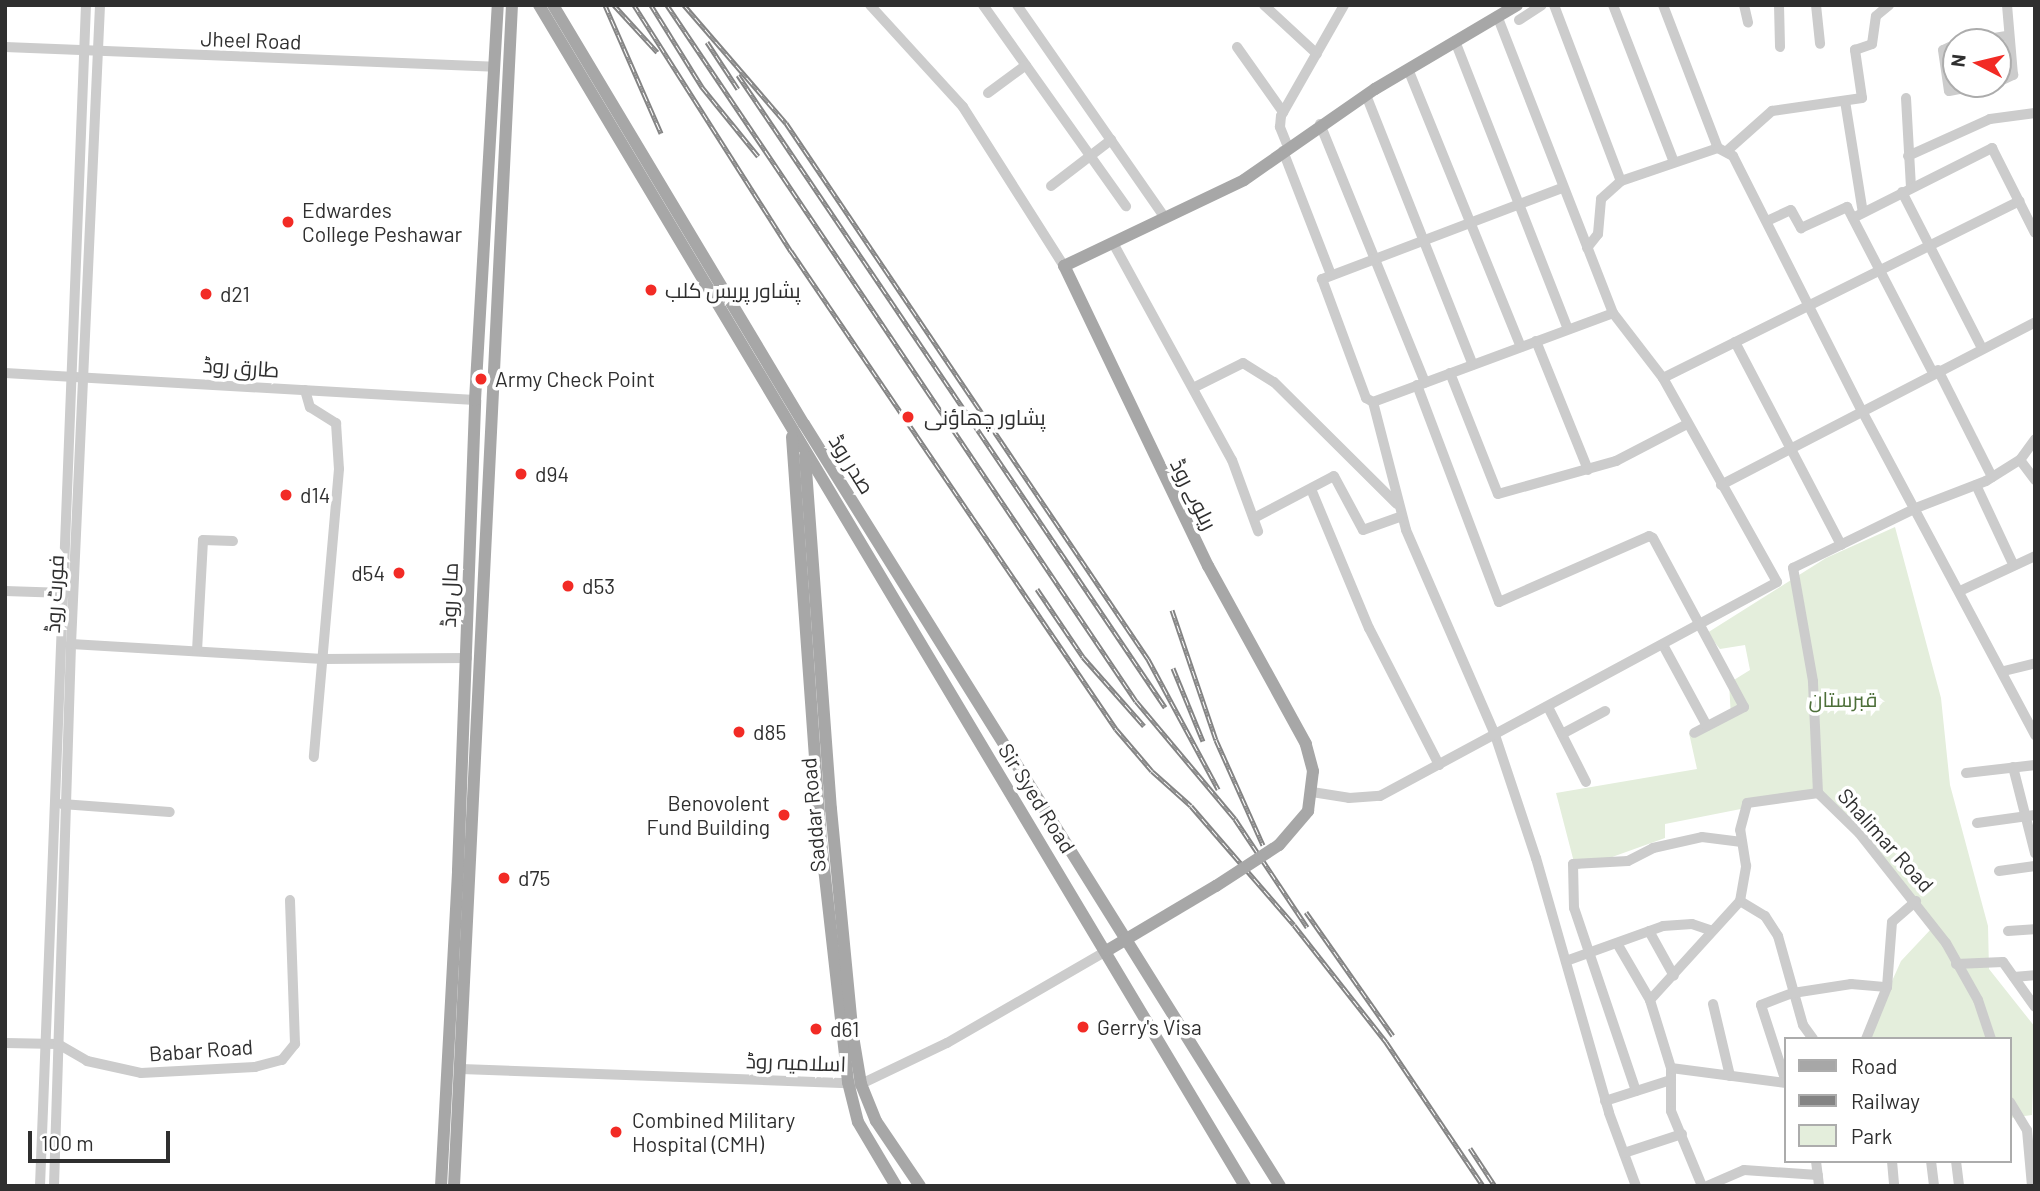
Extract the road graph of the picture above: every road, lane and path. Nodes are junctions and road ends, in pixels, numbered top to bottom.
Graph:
1 (86, 5) edge
2 (100, 5) edge
3 (498, 5) edge
4 (512, 5) edge
5 (539, 5) edge
6 (553, 5) edge
7 (870, 5) edge
8 (983, 5) edge
9 (1017, 5) edge
10 (1264, 5) edge
11 (1345, 5) edge
12 (1542, 5) edge
13 (1554, 5) edge
14 (1613, 5) edge
15 (1663, 5) edge
16 (1744, 5) edge
17 (1779, 5) edge
18 (1816, 5) edge
19 (1889, 5) edge
20 (2007, 5) edge
21 (1516, 9) edge
22 (1496, 16) junction
23 (1748, 23) dead end
24 (2007, 28) edge
25 (1455, 41) junction
26 (1820, 44) dead end
27 (5, 47) edge
28 (1237, 47) dead end
29 (1780, 47) dead end
30 (83, 52) junction
31 (97, 54) junction
32 (1317, 54) junction
33 (1026, 65) junction
34 (495, 67) junction
35 (1408, 69) junction
36 (988, 93) dead end
37 (1366, 95) junction
38 (1906, 97) dead end
39 (1845, 101) junction
40 (1283, 112) junction
41 (2034, 113) edge
42 (1320, 124) junction
43 (1111, 139) junction
44 (1286, 149) junction
45 (1723, 149) junction
46 (1090, 155) junction
47 (1908, 156) junction
48 (1674, 162) junction
49 (1621, 181) junction
50 (1051, 186) dead end
51 (1562, 188) junction
52 (1906, 190) junction
53 (2019, 201) junction
54 (1519, 205) junction
55 (1126, 206) dead end
56 (1858, 215) junction
57 (1164, 218) junction
58 (1767, 221) junction
59 (1470, 223) junction
60 (2035, 233) edge
61 (1423, 240) junction
62 (1113, 243) junction
63 (1928, 245) junction
64 (1587, 248) junction
65 (1374, 259) junction
66 (1064, 266) junction
67 (1879, 269) junction
68 (1331, 275) junction
69 (1809, 303) junction
70 (1613, 313) junction
71 (2035, 322) edge
72 (1568, 329) junction
73 (1536, 341) junction
74 (1735, 342) junction
75 (1521, 347) junction
76 (1982, 348) junction
77 (1473, 365) junction
78 (1936, 372) junction
79 (5, 373) edge
80 (1450, 373) junction
81 (70, 376) junction
82 (85, 376) junction
83 (1663, 378) junction
84 (1421, 384) junction
85 (1194, 388) junction
86 (305, 390) junction
87 (475, 400) junction
88 (489, 401) junction
89 (1373, 402) junction
90 (1861, 409) junction
91 (804, 424) junction
92 (1687, 424) junction
93 (792, 433) junction
94 (2035, 439) edge
95 (1788, 448) junction
96 (805, 454) junction
97 (2020, 460) junction
98 (1588, 470) junction
99 (1992, 477) junction
100 (2035, 480) edge
101 (1721, 485) junction
102 (1976, 485) junction
103 (1311, 489) junction
104 (1916, 508) junction
105 (1400, 511) junction
106 (1254, 519) junction
107 (1258, 531) dead end
108 (804, 534) junction
109 (233, 541) dead end
110 (1841, 545) junction
111 (2035, 556) edge
112 (2014, 566) junction
113 (1960, 591) junction
114 (5, 592) edge
115 (68, 593) junction
116 (1703, 624) junction
117 (71, 644) junction
118 (1663, 645) junction
119 (197, 651) junction
120 (467, 658) junction
121 (323, 659) junction
122 (2035, 663) edge
123 (2004, 671) junction
124 (1548, 707) junction
125 (1605, 711) dead end
126 (1707, 726) junction
127 (1694, 733) dead end
128 (1562, 734) junction
129 (1495, 735) junction
130 (2035, 735) edge
131 (314, 757) dead end
132 (1439, 765) junction
133 (2035, 765) edge
134 (2013, 767) junction
135 (1966, 773) dead end
136 (1586, 782) dead end
137 (1312, 792) junction
138 (1818, 793) junction
139 (54, 804) junction
140 (66, 804) junction
141 (170, 811) dead end
142 (2030, 816) edge
143 (1977, 823) dead end
144 (1742, 842) junction
145 (2035, 853) edge
146 (2035, 866) edge
147 (464, 870) junction
148 (1999, 872) dead end
149 (290, 900) dead end
150 (1740, 901) junction
151 (1916, 901) junction
152 (2035, 929) edge
153 (1649, 931) junction
154 (1712, 931) junction
155 (2008, 931) dead end
156 (1125, 940) junction
157 (1618, 945) junction
158 (1108, 950) junction
159 (1588, 955) junction
160 (1566, 961) junction
161 (1955, 964) junction
162 (1674, 975) junction
163 (2035, 975) edge
164 (2014, 977) junction
165 (1887, 987) junction
166 (1793, 993) junction
167 (1650, 1000) junction
168 (1713, 1004) dead end
169 (2035, 1007) edge
170 (1812, 1037) edge
171 (1867, 1037) edge
172 (1990, 1037) edge
173 (5, 1043) edge
174 (45, 1044) junction
175 (58, 1044) junction
176 (1671, 1068) junction
177 (454, 1069) junction
178 (1730, 1076) junction
179 (1784, 1076) edge
180 (1671, 1080) junction
181 (848, 1082) junction
182 (1784, 1082) edge
183 (861, 1084) junction
184 (1636, 1091) junction
185 (1605, 1101) junction
186 (2012, 1106) edge
187 (1682, 1134) junction
188 (1624, 1153) junction
189 (1816, 1163) edge
190 (1892, 1163) edge
191 (1931, 1163) edge
192 (1956, 1163) edge
193 (1818, 1181) edge
194 (40, 1186) edge
195 (54, 1186) edge
196 (441, 1186) edge
197 (454, 1186) edge
198 (896, 1186) edge
199 (919, 1186) edge
200 (1245, 1186) edge
201 (1280, 1186) edge
202 (1636, 1186) edge
203 (1704, 1186) edge
204 (1894, 1186) edge
205 (1934, 1186) edge
206 (1959, 1186) edge
207 (2032, 1186) edge

1 - 30 street, فورٹ روڈ
2 - 31 street, فورٹ روڈ
3 - 34 main road, مال روڈ
4 - 88 main road, مال روڈ
5 - 93 main road
6 - 91 main road, صدر روڈ
7 - 66 street, ریلوے روڈ
8 - 33 street
9 - 43 street
10 - 32 street
11 - 32 street
12 - 21 street
13 - 49 street
14 - 48 street
15 - 45 street
16 - 23 street
17 - 29 street
18 - 26 street
19 - 39 street
20 - 24 street
21 - 22 main road
22 - 25 main road
22 - 51 street
25 - 35 main road
25 - 54 street
27 - 30 street, Jheel Road
28 - 40 street
30 - 31 street, Jheel Road
30 - 81 street, فورٹ روڈ
31 - 34 street, Jheel Road
31 - 82 street, فورٹ روڈ
32 - 40 street
33 - 36 street
33 - 46 street
34 - 87 main road, مال روڈ
35 - 37 main road
35 - 59 street
37 - 42 main road
37 - 61 street
38 - 47 street
39 - 45 street
39 - 56 street
40 - 44 street
41 - 47 street
42 - 44 main road
42 - 65 street
43 - 46 street
43 - 57 street
44 - 57 main road
44 - 68 street
45 - 48 street
45 - 58 street
46 - 50 street
46 - 55 street
47 - 52 street
48 - 49 street
49 - 64 street
51 - 54 street
51 - 64 street
52 - 53 street
52 - 56 street
52 - 63 street
53 - 60 street
53 - 63 street
54 - 59 street
54 - 72 street
56 - 58 street
56 - 67 street
57 - 62 main road
58 - 69 street
59 - 61 street
59 - 75 street
61 - 65 street
61 - 77 street
62 - 66 main road
62 - 85 street
63 - 67 street
63 - 76 street
64 - 70 street
65 - 68 street
65 - 84 street
66 - 137 main road, ریلوے روڈ
67 - 69 street
67 - 78 street
68 - 89 street
69 - 74 street
69 - 90 street
70 - 72 street
70 - 83 street
71 - 76 street
72 - 73 street
73 - 75 street
73 - 98 street
74 - 83 street
74 - 95 street
75 - 77 street
76 - 78 street
77 - 80 street
78 - 90 street
78 - 99 street
79 - 81 street, طارق روڈ
80 - 84 street
80 - 98 street
81 - 82 street, طارق روڈ
81 - 115 street, فورٹ روڈ
82 - 86 street, طارق روڈ
82 - 115 street, فورٹ روڈ
83 - 92 street
84 - 89 street
84 - 116 street
85 - 105 street
85 - 106 street
86 - 87 street, طارق روڈ
86 - 121 street
87 - 88 main road
87 - 120 main road, مال روڈ
88 - 147 main road, مال روڈ
89 - 105 street
90 - 95 street
90 - 104 street
91 - 96 main road, Saddar Road
91 - 156 main road, صدر روڈ
92 - 98 street
92 - 101 street
93 - 96 main road, Sir Syed Road
93 - 108 main road, Saddar Road
94 - 97 street
95 - 101 street
95 - 110 street
96 - 108 main road, Saddar Road
96 - 158 main road, Sir Syed Road
97 - 99 street
97 - 100 street
99 - 102 street
101 - 116 street
102 - 104 street
102 - 112 street
103 - 105 street
103 - 106 street
103 - 132 street
104 - 110 street
104 - 113 street
105 - 129 street
106 - 107 street
108 - 181 main road, Saddar Road
108 - 183 main road, Saddar Road
109 - 119 street
110 - 138 street, Shalimar Road
111 - 112 street
112 - 113 street
113 - 123 street
114 - 115 street
115 - 117 street, فورٹ روڈ
115 - 139 street, فورٹ روڈ
116 - 118 street
116 - 126 street
117 - 119 street
117 - 140 street, فورٹ روڈ
118 - 124 street
118 - 126 street
119 - 121 street
120 - 121 street
120 - 147 main road, مال روڈ
121 - 131 street
122 - 123 street
123 - 130 street
124 - 128 street
124 - 129 street
125 - 128 street
126 - 127 street
128 - 136 street
129 - 132 street
129 - 160 street
132 - 137 street
133 - 134 street
134 - 135 street
134 - 142 street
137 - 156 main road, ریلوے روڈ, bridge
138 - 144 street
138 - 151 street, Shalimar Road
139 - 140 street
139 - 174 street, فورٹ روڈ
140 - 141 street
140 - 175 street, فورٹ روڈ
142 - 143 street
142 - 145 street
144 - 150 street
144 - 159 street
146 - 148 street
147 - 177 main road, مال روڈ
149 - 175 street, Babar Road
150 - 154 street
150 - 166 street
151 - 161 street, Shalimar Road
151 - 165 street
152 - 155 street
153 - 154 street
153 - 157 street
153 - 162 street
154 - 162 street
156 - 158 main road, ریلوے روڈ
156 - 201 main road, صدر روڈ
157 - 159 street
157 - 167 street
158 - 183 street, اسلامیہ روڈ
158 - 200 main road, Sir Syed Road
159 - 160 street
159 - 184 street
160 - 185 street
161 - 164 street
161 - 172 street, Shalimar Road
162 - 167 street
163 - 164 street
164 - 169 street
165 - 166 street
165 - 171 street
166 - 170 street
166 - 179 street
167 - 176 street
168 - 178 street
173 - 174 street, Babar Road
174 - 175 street, Babar Road
174 - 194 street, فورٹ روڈ
175 - 195 street, فورٹ روڈ
176 - 178 street
176 - 180 street
177 - 181 street, اسلامیہ روڈ
177 - 196 main road, مال روڈ
177 - 197 main road, مال روڈ
178 - 182 street
180 - 184 street
180 - 187 street
181 - 183 street, اسلامیہ روڈ
181 - 198 main road, Saddar Road
183 - 199 main road, Saddar Road
184 - 185 street
185 - 188 street
186 - 207 street
187 - 188 street
187 - 203 street
188 - 202 street
189 - 193 street
190 - 204 street
191 - 205 street
192 - 206 street
193 - 203 street

